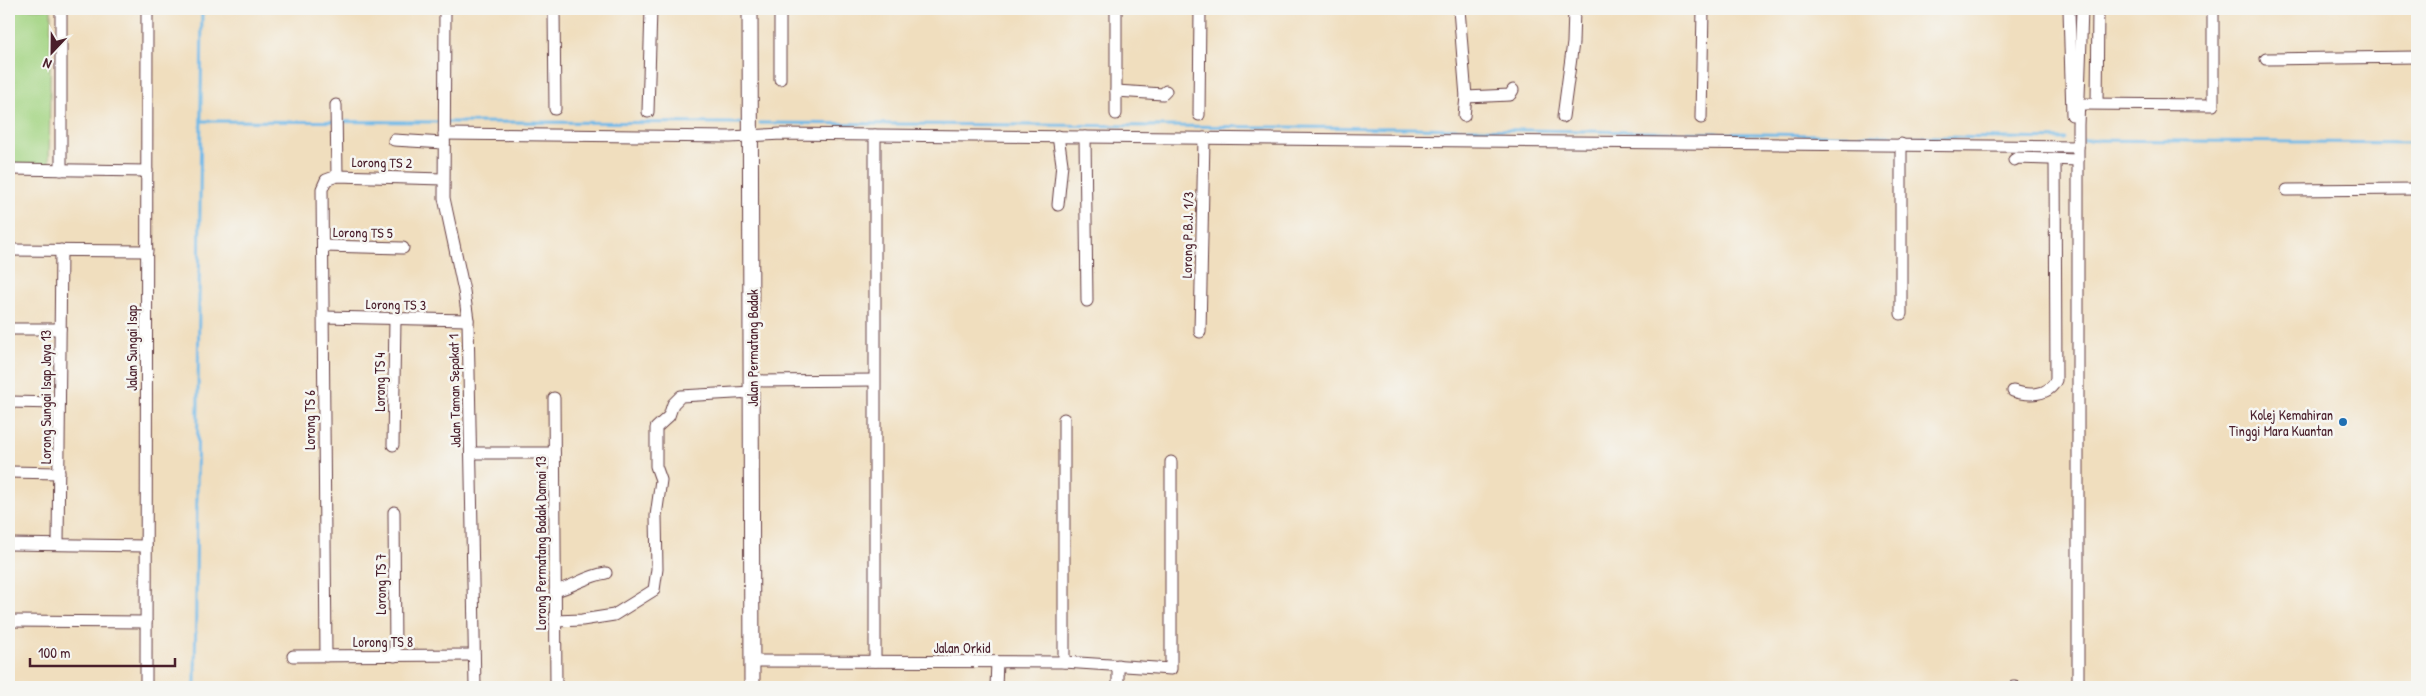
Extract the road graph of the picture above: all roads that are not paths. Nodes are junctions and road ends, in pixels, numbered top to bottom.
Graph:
1 (62, 9) edge
2 (147, 9) edge
3 (445, 9) edge
4 (554, 9) edge
5 (651, 9) edge
6 (750, 9) edge
7 (780, 9) edge
8 (1116, 9) edge
9 (1200, 9) edge
10 (1460, 9) edge
11 (1574, 9) edge
12 (1703, 9) edge
13 (2069, 9) edge
14 (2082, 9) edge
15 (2098, 9) edge
16 (2213, 9) edge
17 (2417, 57) edge
18 (2266, 58) dead end
19 (780, 79) dead end
20 (1513, 90) dead end
21 (1116, 91) junction
22 (1166, 91) dead end
23 (1466, 97) junction
24 (2097, 103) junction
25 (2080, 104) junction
26 (336, 109) dead end
27 (555, 109) dead end
28 (648, 112) dead end
29 (1116, 114) dead end
30 (1199, 115) dead end
31 (2072, 115) dead end
32 (1464, 116) dead end
33 (1563, 117) dead end
34 (1701, 118) dead end
35 (444, 135) junction
36 (875, 135) junction
37 (750, 136) junction
38 (1058, 136) junction
39 (1085, 137) junction
40 (1204, 138) junction
41 (394, 140) dead end
42 (1901, 144) junction
43 (2078, 147) junction
44 (2014, 160) dead end
45 (2055, 160) junction
46 (2078, 160) junction
47 (9, 170) edge
48 (61, 170) junction
49 (147, 171) junction
50 (337, 176) junction
51 (444, 179) junction
52 (323, 184) joint
53 (2417, 189) edge
54 (2287, 190) dead end
55 (1058, 205) dead end
56 (323, 246) junction
57 (403, 248) dead end
58 (9, 250) edge
59 (61, 250) junction
60 (146, 251) junction
61 (1087, 301) dead end
62 (1901, 314) dead end
63 (323, 317) junction
64 (394, 319) junction
65 (468, 320) junction
66 (9, 329) edge
67 (60, 329) junction
68 (1200, 332) dead end
69 (874, 380) junction
70 (752, 387) junction
71 (2013, 391) dead end
72 (554, 398) dead end
73 (9, 402) edge
74 (59, 402) junction
75 (1064, 419) dead end
76 (394, 445) dead end
77 (471, 453) junction
78 (554, 453) junction
79 (1171, 462) dead end
80 (9, 472) edge
81 (59, 473) junction
82 (394, 512) dead end
83 (9, 544) edge
84 (58, 544) junction
85 (146, 546) junction
86 (606, 573) dead end
87 (555, 591) junction
88 (9, 621) edge
89 (556, 621) junction
90 (146, 622) junction
91 (474, 655) junction
92 (294, 656) dead end
93 (326, 656) junction
94 (395, 656) junction
95 (752, 661) junction
96 (875, 661) junction
97 (997, 662) junction
98 (1064, 662) junction
99 (1118, 665) junction
100 (146, 687) edge
101 (475, 687) edge
102 (556, 687) edge
103 (752, 687) edge
104 (996, 687) edge
105 (1118, 687) edge
106 (2078, 687) edge

1 - 48 street
2 - 49 street, Jalan Sungai Isap
3 - 35 street, Jalan Taman Sepakat 1
4 - 27 street
5 - 28 street
6 - 37 main road, Jalan Permatang Badak
7 - 19 street
8 - 21 street
9 - 30 street
10 - 23 street
11 - 33 street
12 - 34 street
13 - 31 street
14 - 25 street
15 - 24 street
16 - 24 street
17 - 18 street
20 - 23 street
21 - 22 street
21 - 29 street
23 - 32 street
24 - 25 street
25 - 43 street
26 - 50 street
35 - 37 street
35 - 41 street
35 - 51 street, Jalan Taman Sepakat 1
36 - 37 street
36 - 38 street
36 - 69 street
37 - 70 main road, Jalan Permatang Badak
38 - 39 street
38 - 55 street
39 - 40 street
39 - 61 street
40 - 42 street
40 - 68 street, Lorong P.B.J. 1/3
42 - 43 street
42 - 62 street
43 - 46 street
44 - 45 street
45 - 46 street
45 - 71 street
46 - 106 street
47 - 48 street
48 - 49 street
49 - 60 street, Jalan Sungai Isap
50 - 51 street, Lorong TS 2
50 - 52 street, Lorong TS 2
51 - 65 street, Jalan Taman Sepakat 1
52 - 56 street, Lorong TS 6
53 - 54 street
56 - 57 street, Lorong TS 5
56 - 63 street, Lorong TS 6
58 - 59 street
59 - 60 street
59 - 67 street, Lorong Sungai Isap Jaya 13
60 - 85 street, Jalan Sungai Isap
63 - 64 street, Lorong TS 3
63 - 93 street, Lorong TS 6
64 - 65 street, Lorong TS 3
64 - 76 street, Lorong TS 4
65 - 77 street, Jalan Taman Sepakat 1
66 - 67 street
67 - 74 street, Lorong Sungai Isap Jaya 13
69 - 70 street
69 - 96 street
70 - 89 street
70 - 95 main road, Jalan Permatang Badak
72 - 78 street, Lorong Permatang Badak Damai 13
73 - 74 street
74 - 81 street, Lorong Sungai Isap Jaya 13
75 - 98 street
77 - 78 street
77 - 91 street, Jalan Taman Sepakat 1
78 - 87 street, Lorong Permatang Badak Damai 13
79 - 99 street, Jalan Orkid
80 - 81 street
81 - 84 street, Lorong Sungai Isap Jaya 13
82 - 94 street, Lorong TS 7
83 - 84 street
84 - 85 street
85 - 90 street, Jalan Sungai Isap
86 - 87 street
87 - 89 street, Lorong Permatang Badak Damai 13
88 - 90 street
89 - 102 street, Lorong Permatang Badak Damai 13
90 - 100 street, Jalan Sungai Isap
91 - 94 street, Lorong TS 8
91 - 101 street
92 - 93 street, Lorong TS 8
93 - 94 street, Lorong TS 8
95 - 96 street, Jalan Orkid
95 - 103 main road, Jalan Permatang Badak
96 - 97 street, Jalan Orkid
97 - 98 street, Jalan Orkid
97 - 104 street
98 - 99 street, Jalan Orkid
99 - 105 street

